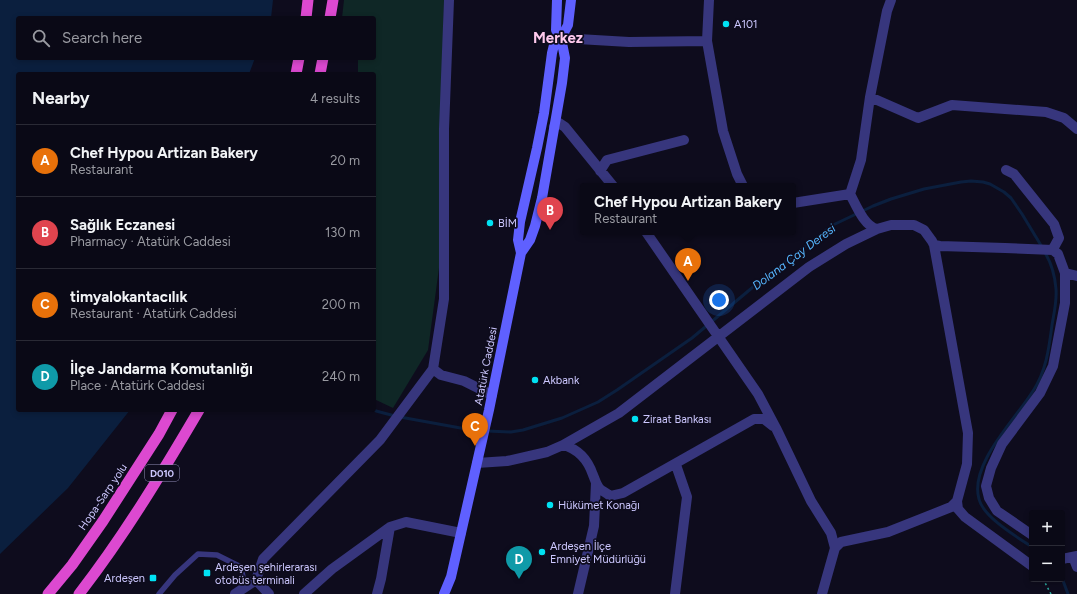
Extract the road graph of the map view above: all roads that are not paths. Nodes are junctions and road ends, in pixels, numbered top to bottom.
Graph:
1 (308, 0) edge
2 (333, 0) edge
3 (449, 0) edge
4 (557, 0) edge
5 (571, 0) edge
6 (709, 0) edge
7 (892, 0) edge
8 (306, 16) edge
9 (330, 16) edge
10 (561, 38) junction
11 (707, 41) junction
12 (299, 60) edge
13 (323, 60) edge
14 (296, 72) edge
15 (320, 72) edge
16 (870, 97) junction
17 (554, 127) junction
18 (1077, 128) edge
19 (684, 140) dead end
20 (1006, 170) dead end
21 (600, 171) junction
22 (610, 183) edge
23 (742, 183) edge
24 (852, 198) junction
25 (796, 203) edge
26 (877, 229) junction
27 (648, 235) edge
28 (934, 245) junction
29 (1050, 250) junction
30 (521, 253) junction
31 (1065, 273) junction
32 (1077, 276) edge
33 (716, 334) junction
34 (433, 369) junction
35 (492, 395) junction
36 (171, 412) edge
37 (198, 412) edge
38 (776, 428) junction
39 (563, 445) junction
40 (477, 463) junction
41 (676, 465) junction
42 (596, 483) junction
43 (957, 502) junction
44 (390, 527) junction
45 (461, 533) junction
46 (1029, 534) edge
47 (835, 548) junction
48 (1067, 557) edge
49 (1029, 564) edge
50 (1077, 568) edge
51 (451, 577) junction
52 (256, 580) junction
53 (245, 587) junction
54 (48, 594) edge
55 (79, 594) edge
56 (159, 594) edge
57 (235, 594) edge
58 (269, 594) edge
59 (304, 594) edge
60 (377, 594) edge
61 (444, 594) edge
62 (451, 594) edge
63 (578, 594) edge
64 (675, 594) edge
65 (822, 594) edge

1 - 8 highway
2 - 9 highway
3 - 34 street
4 - 10 main road, Atatürk Caddesi
5 - 10 main road, Atatürk Caddesi
6 - 11 street
7 - 16 street
10 - 11 street
10 - 17 main road, Atatürk Caddesi
10 - 30 main road, Atatürk Caddesi
11 - 23 street
12 - 14 highway
13 - 15 highway
16 - 18 street
16 - 24 street
17 - 21 street
17 - 30 main road, Atatürk Caddesi
19 - 21 street
20 - 29 street
21 - 22 street
24 - 25 street
24 - 26 street
26 - 28 street
26 - 33 street
27 - 33 street
28 - 29 street
28 - 43 street
29 - 31 street
30 - 35 main road, Atatürk Caddesi
31 - 32 street
31 - 46 street
33 - 38 street
33 - 39 street
34 - 35 street
34 - 52 street
35 - 40 main road, Atatürk Caddesi
36 - 54 highway, Hopa-Sarp yolu / D010
37 - 55 highway, D010
38 - 41 street
38 - 47 street
39 - 40 street
39 - 42 street
40 - 45 main road, Atatürk Caddesi
41 - 42 street
41 - 64 street
42 - 63 street
43 - 47 street
43 - 49 street
44 - 45 street
44 - 59 street
44 - 60 street
45 - 51 main road, Atatürk Caddesi
47 - 65 street
48 - 50 street
51 - 61 main road, Atatürk Caddesi
51 - 62 main road, Atatürk Caddesi
52 - 53 street
52 - 58 street
53 - 56 lane
53 - 57 street

